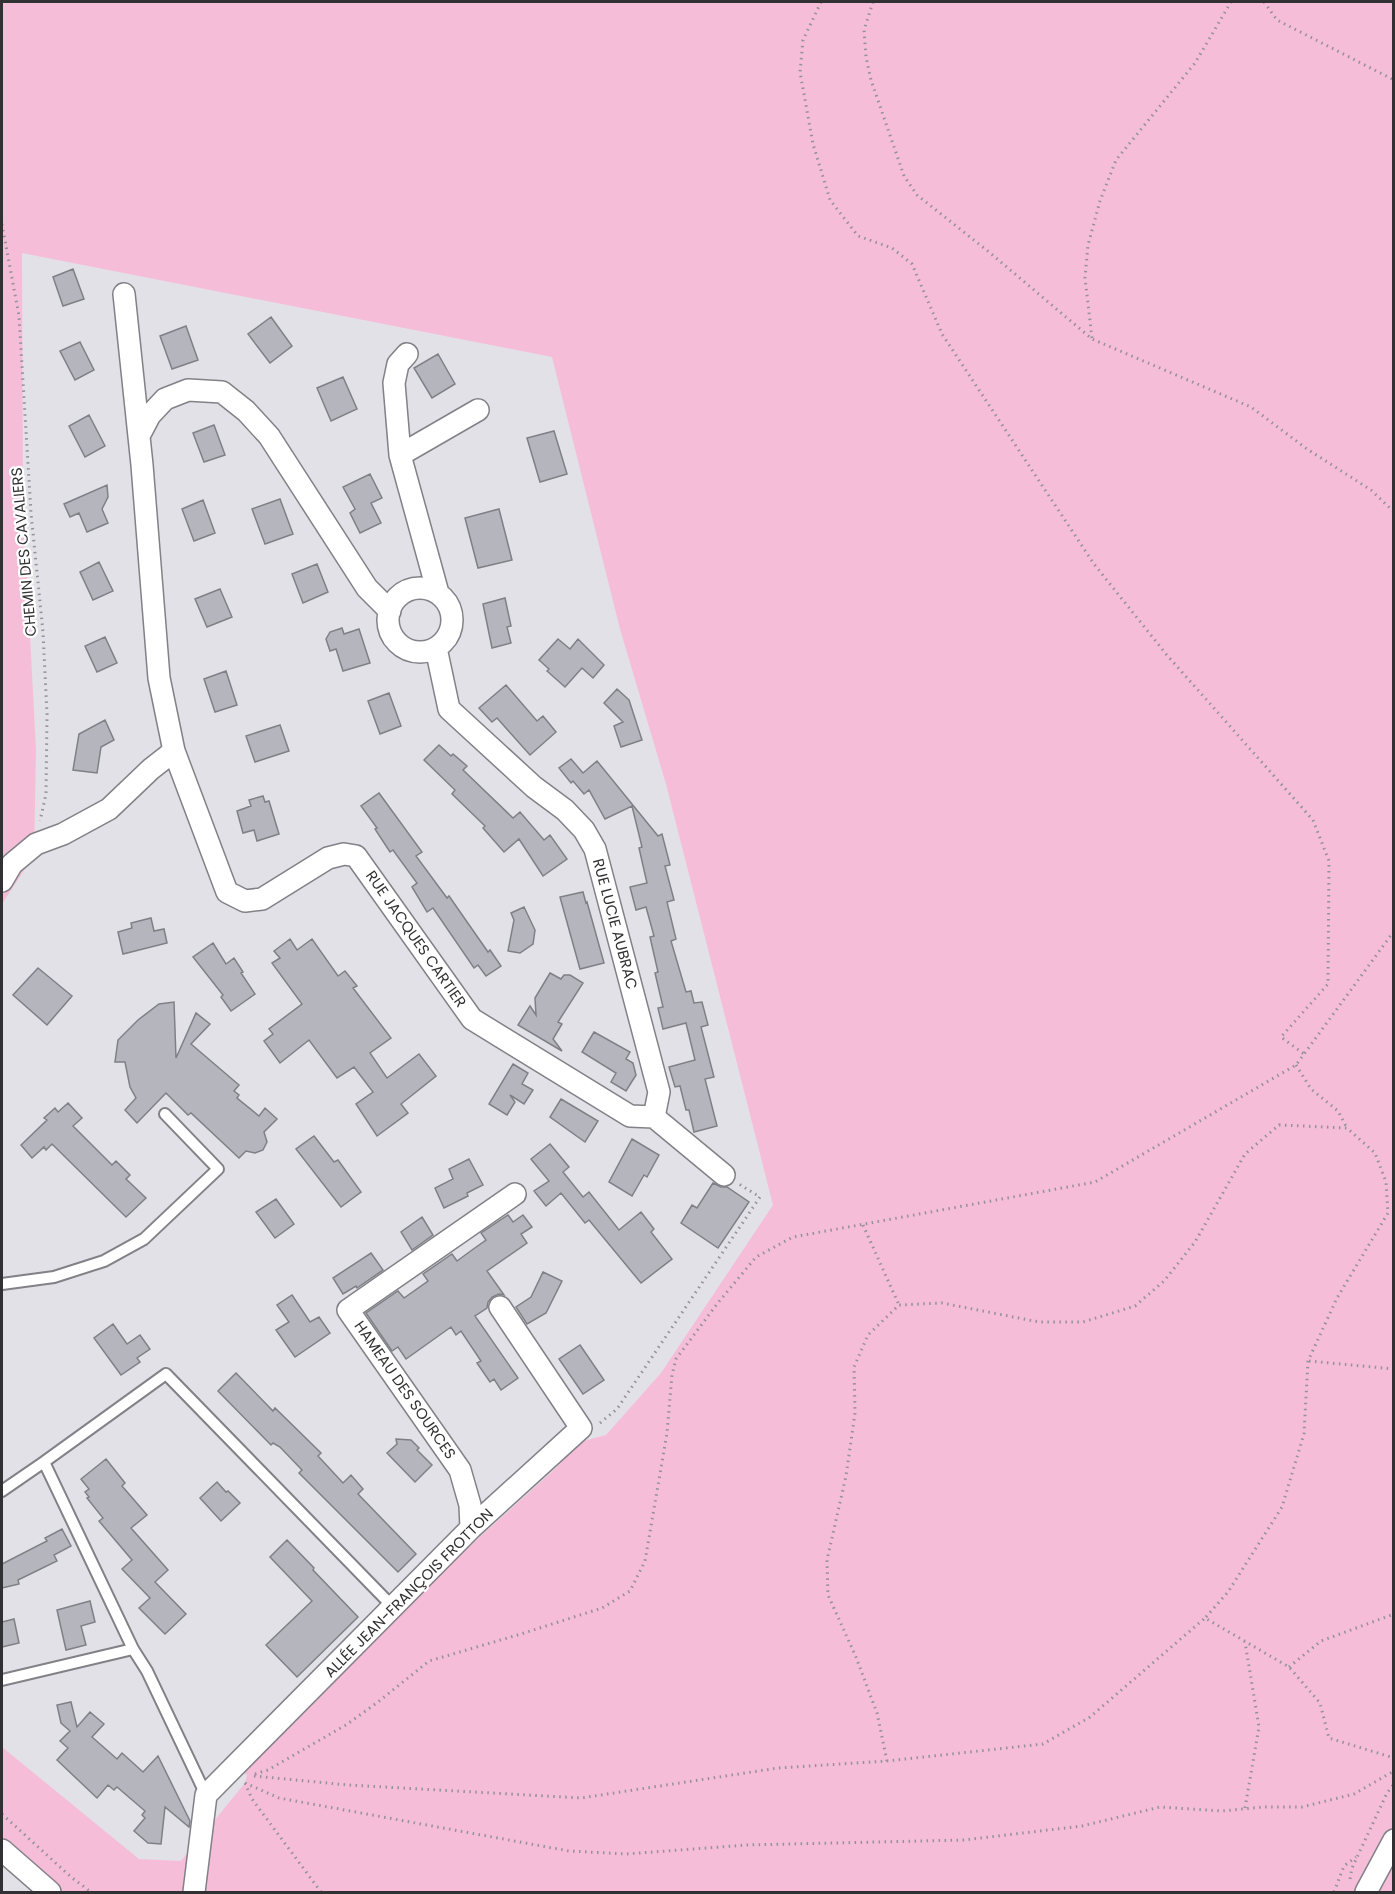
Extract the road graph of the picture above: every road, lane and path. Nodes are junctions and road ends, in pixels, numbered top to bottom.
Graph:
1 (821, 2) edge
2 (873, 2) edge
3 (1231, 2) edge
4 (1264, 2) edge
5 (1394, 80) edge
6 (2, 224) edge
7 (124, 294) dead end
8 (1092, 339) junction
9 (407, 354) dead end
10 (478, 410) dead end
11 (139, 436) junction
12 (400, 455) junction
13 (1394, 512) edge
14 (438, 593) junction
15 (390, 610) junction
16 (436, 648) junction
17 (174, 751) junction
18 (36, 844) junction
19 (2, 881) edge
20 (1394, 931) edge
21 (1304, 1054) junction
22 (1296, 1065) junction
23 (165, 1114) dead end
24 (654, 1117) junction
25 (1347, 1128) junction
26 (724, 1175) joint
27 (515, 1194) dead end
28 (863, 1224) junction
29 (2, 1284) edge
30 (899, 1305) junction
31 (501, 1307) dead end
32 (1308, 1361) junction
33 (1394, 1369) edge
34 (581, 1428) junction
35 (44, 1462) junction
36 (2, 1491) edge
37 (471, 1528) junction
38 (394, 1608) junction
39 (1394, 1614) edge
40 (1205, 1618) junction
41 (1245, 1642) junction
42 (133, 1649) junction
43 (1289, 1667) junction
44 (2, 1680) edge
45 (1394, 1758) edge
46 (887, 1761) junction
47 (1394, 1771) edge
48 (250, 1776) junction
49 (245, 1783) junction
50 (1394, 1784) edge
51 (213, 1789) junction
52 (1245, 1808) junction
53 (2, 1814) edge
54 (1394, 1840) edge
55 (1366, 1848) dead end
56 (2, 1850) edge
57 (1357, 1888) edge
58 (50, 1893) edge
59 (91, 1893) edge
60 (194, 1893) edge
61 (321, 1893) edge
62 (1334, 1893) edge

1 - 21 path
2 - 8 path
3 - 8 path
4 - 5 path
6 - 18 path, CHEMIN DES CAVALIERS
7 - 11 street
8 - 13 path
9 - 12 street
10 - 12 street
11 - 15 street
11 - 17 street
12 - 14 street
14 - 15 street
14 - 16 street
15 - 16 street
16 - 24 street, RUE LUCIE AUBRAC
17 - 18 street
17 - 24 street, RUE JACQUES CARTIER
18 - 19 street
20 - 21 path
21 - 22 path
22 - 25 path
22 - 28 path
23 - 29 lane
24 - 26 street
25 - 30 path
25 - 32 path
26 - 34 path
27 - 37 street, HAMEAU DES SOURCES
28 - 30 path
28 - 48 path
30 - 46 path
31 - 34 street
32 - 33 path
32 - 40 path
34 - 37 street, ALLÉE JEAN-FRANÇOIS FROTTON
35 - 36 lane
35 - 38 lane
35 - 42 lane
37 - 38 street, ALLÉE JEAN-FRANÇOIS FROTTON
38 - 51 street, ALLÉE JEAN-FRANÇOIS FROTTON
39 - 43 path
40 - 41 path
40 - 46 path
41 - 43 path
41 - 52 path
42 - 44 lane
42 - 51 lane
43 - 45 path
46 - 48 path
47 - 52 path
48 - 49 path
49 - 51 path
49 - 52 path
49 - 61 path
50 - 57 path
51 - 60 street
53 - 59 path
54 - 57 street
55 - 62 path
56 - 58 street

